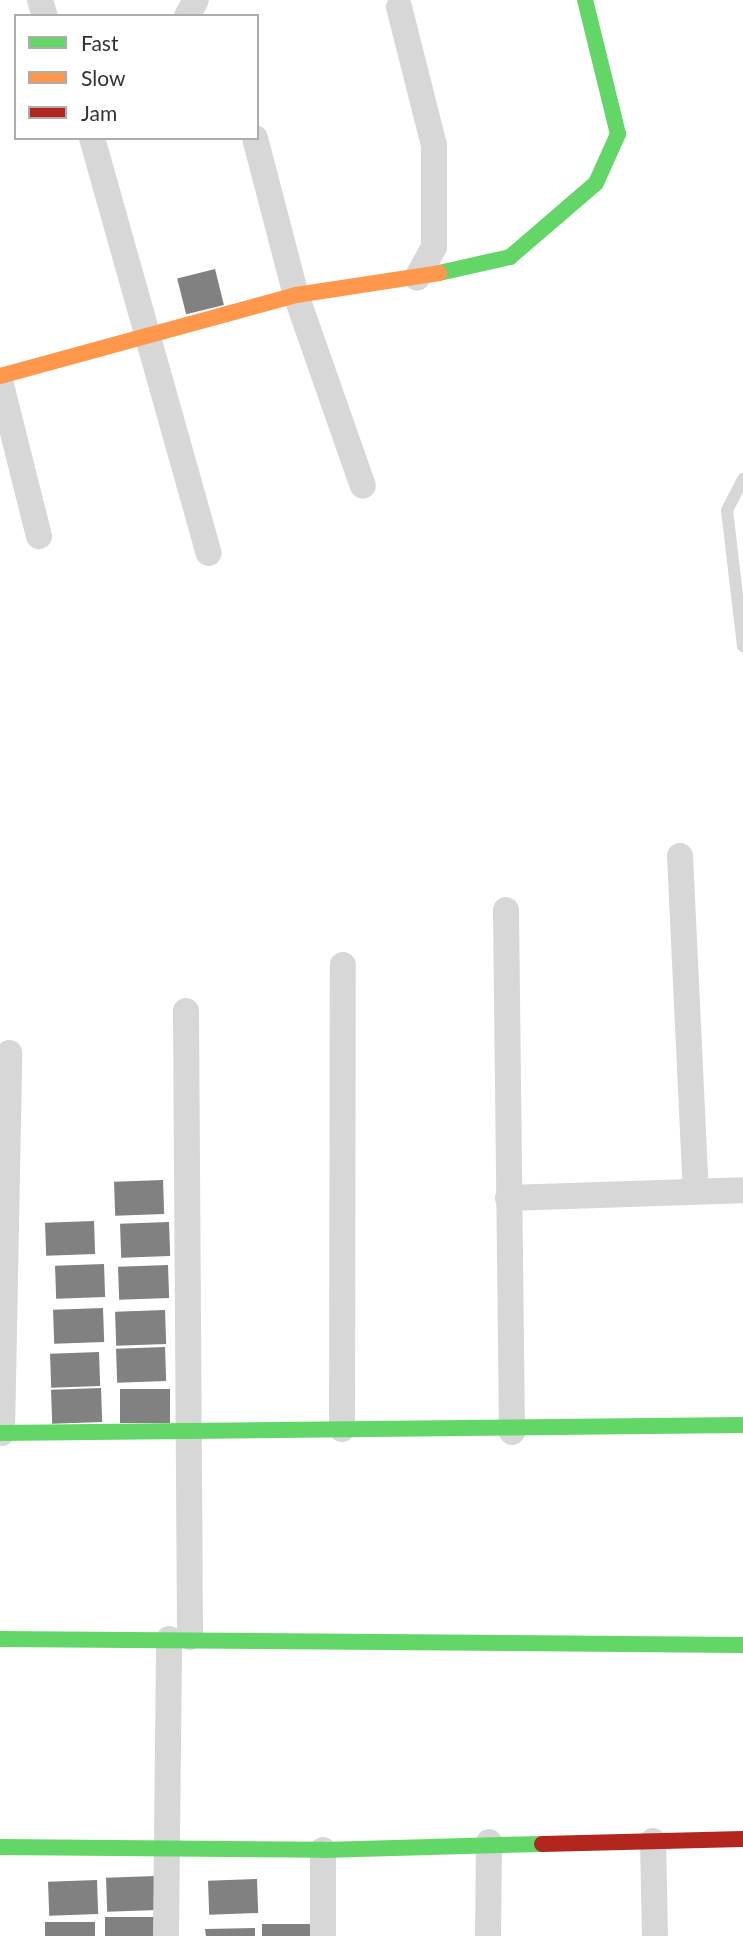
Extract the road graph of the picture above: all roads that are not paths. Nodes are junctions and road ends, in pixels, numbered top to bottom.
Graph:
1 (585, 0) edge
2 (399, 7) dead end
3 (93, 140) edge
4 (256, 140) edge
5 (417, 278) junction
6 (296, 295) junction
7 (144, 336) junction
8 (0, 379) edge
9 (743, 479) edge
10 (363, 486) dead end
11 (39, 536) dead end
12 (209, 553) dead end
13 (743, 646) edge
14 (680, 856) dead end
15 (506, 910) dead end
16 (343, 965) dead end
17 (186, 1011) dead end
18 (9, 1053) dead end
19 (743, 1190) edge
20 (696, 1191) junction
21 (508, 1198) junction
22 (743, 1426) edge
23 (342, 1429) junction
24 (191, 1430) junction
25 (512, 1432) junction
26 (1, 1433) edge
27 (179, 1638) junction
28 (0, 1639) edge
29 (743, 1645) edge
30 (743, 1839) edge
31 (489, 1842) junction
32 (653, 1842) junction
33 (0, 1847) edge
34 (167, 1847) junction
35 (323, 1850) junction
36 (166, 1936) edge
37 (323, 1936) edge
38 (488, 1936) edge
39 (654, 1936) edge

1 - 5 street
2 - 5 street
3 - 7 street
4 - 6 street
5 - 6 street
6 - 7 street
6 - 10 street
7 - 8 street
7 - 12 street
8 - 11 street
9 - 13 lane
14 - 20 street
15 - 21 street
16 - 23 street
17 - 24 street
18 - 26 street
19 - 20 street
20 - 21 street
21 - 25 street
22 - 25 street
23 - 24 street
23 - 25 street
24 - 26 street
24 - 27 street
27 - 28 street
27 - 29 street
27 - 34 street
30 - 32 street
31 - 32 street
31 - 35 street
31 - 38 street
32 - 39 street
33 - 34 street
34 - 35 street
34 - 36 street
35 - 37 street

